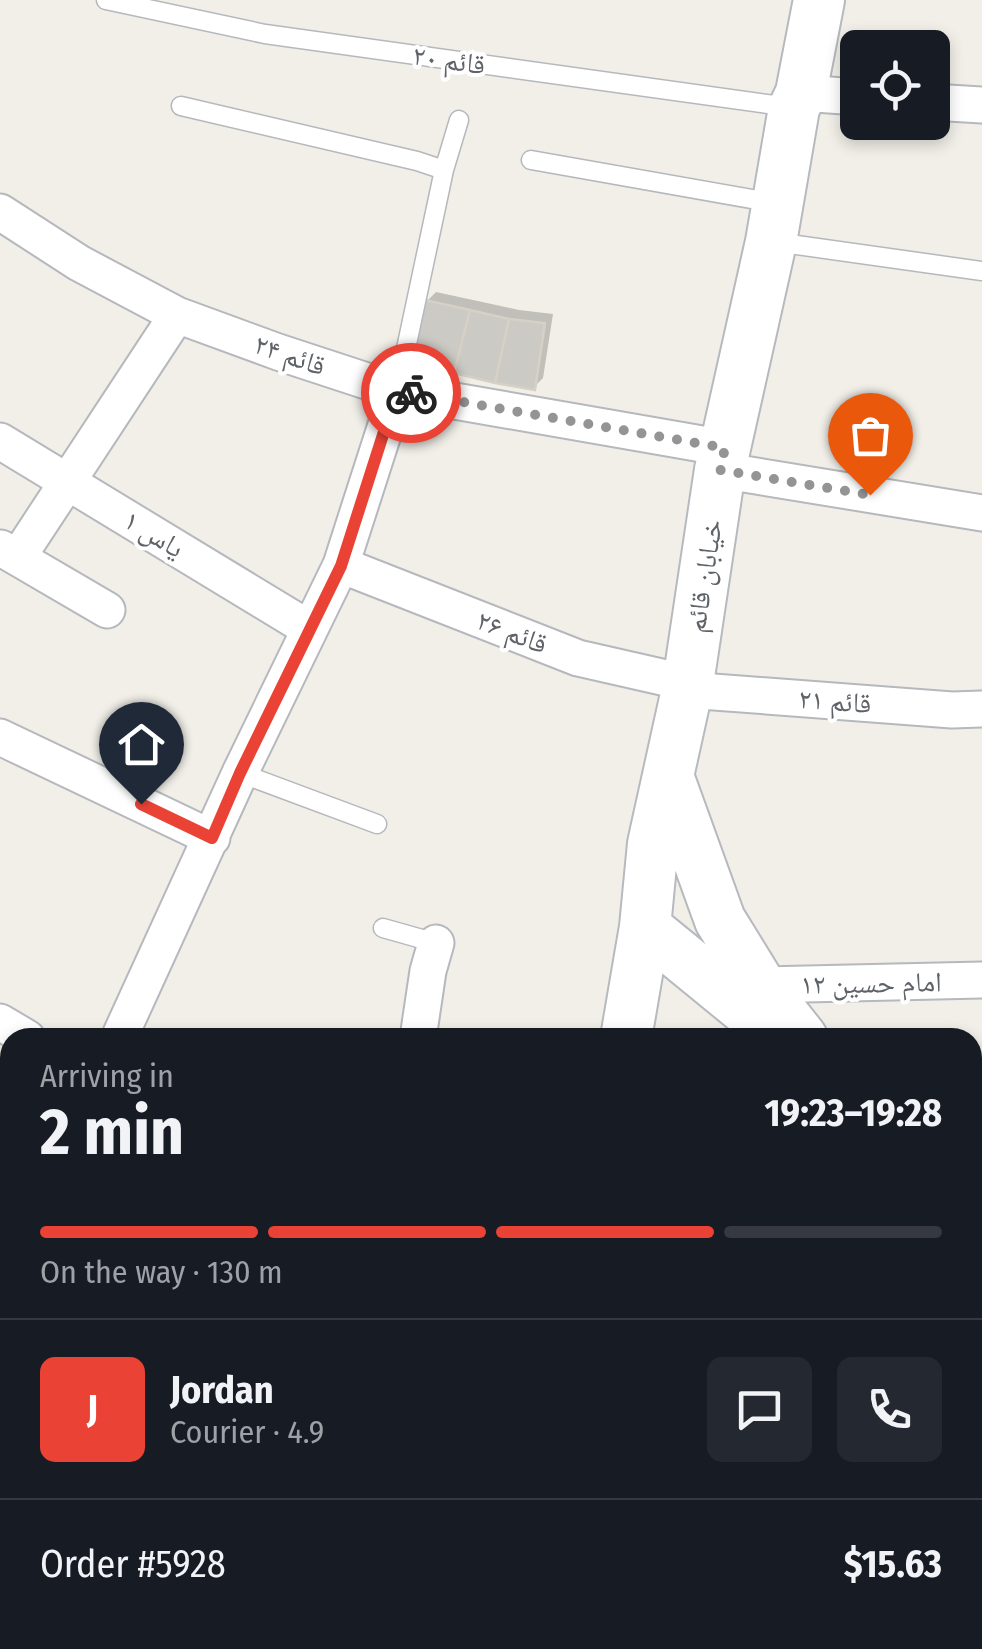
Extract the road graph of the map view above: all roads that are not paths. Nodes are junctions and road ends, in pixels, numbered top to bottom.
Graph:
1 (106, 0) edge
2 (819, 0) edge
3 (840, 97) edge
4 (798, 100) junction
5 (950, 103) edge
6 (181, 106) dead end
7 (982, 106) edge
8 (459, 120) dead end
9 (531, 160) dead end
10 (444, 170) junction
11 (0, 212) edge
12 (775, 223) junction
13 (982, 271) edge
14 (177, 315) junction
15 (397, 391) junction
16 (0, 441) edge
17 (722, 459) junction
18 (69, 482) junction
19 (982, 513) edge
20 (9, 552) edge
21 (341, 566) junction
22 (106, 610) dead end
23 (308, 628) junction
24 (688, 686) junction
25 (982, 709) edge
26 (0, 737) edge
27 (240, 773) junction
28 (668, 776) junction
29 (377, 824) dead end
30 (212, 838) junction
31 (645, 927) junction
32 (384, 928) dead end
33 (436, 943) joint
34 (982, 980) edge
35 (760, 985) junction
36 (124, 1028) edge
37 (420, 1028) edge
38 (628, 1028) edge
39 (768, 1028) edge
40 (794, 1028) edge

1 - 4 lane, قائم ۲۰
2 - 4 street, خیابان قائم
3 - 4 street
4 - 12 street, خیابان قائم
5 - 7 street
6 - 10 lane
8 - 10 lane
9 - 12 lane
10 - 15 lane
11 - 14 street, قائم ۲۴
12 - 13 lane
12 - 17 street, خیابان قائم
14 - 15 street, قائم ۲۴
14 - 18 street
15 - 17 street, قائم ۲۴
15 - 21 street
16 - 18 street, یاس ۱
17 - 19 street, قائم ۲۴
17 - 24 street, خیابان قائم
18 - 20 street
18 - 23 street, یاس ۱
20 - 22 street
21 - 23 street
21 - 24 street, قائم ۲۶
23 - 27 street
24 - 25 street, قائم ۲۱
24 - 28 street, خیابان قائم
26 - 30 street
27 - 29 lane
27 - 30 street
28 - 31 street, خیابان قائم
28 - 35 street
30 - 36 street
31 - 38 street, خیابان قائم
31 - 39 street
32 - 33 lane
33 - 37 street
34 - 35 street, امام حسین ۱۲
35 - 40 street

